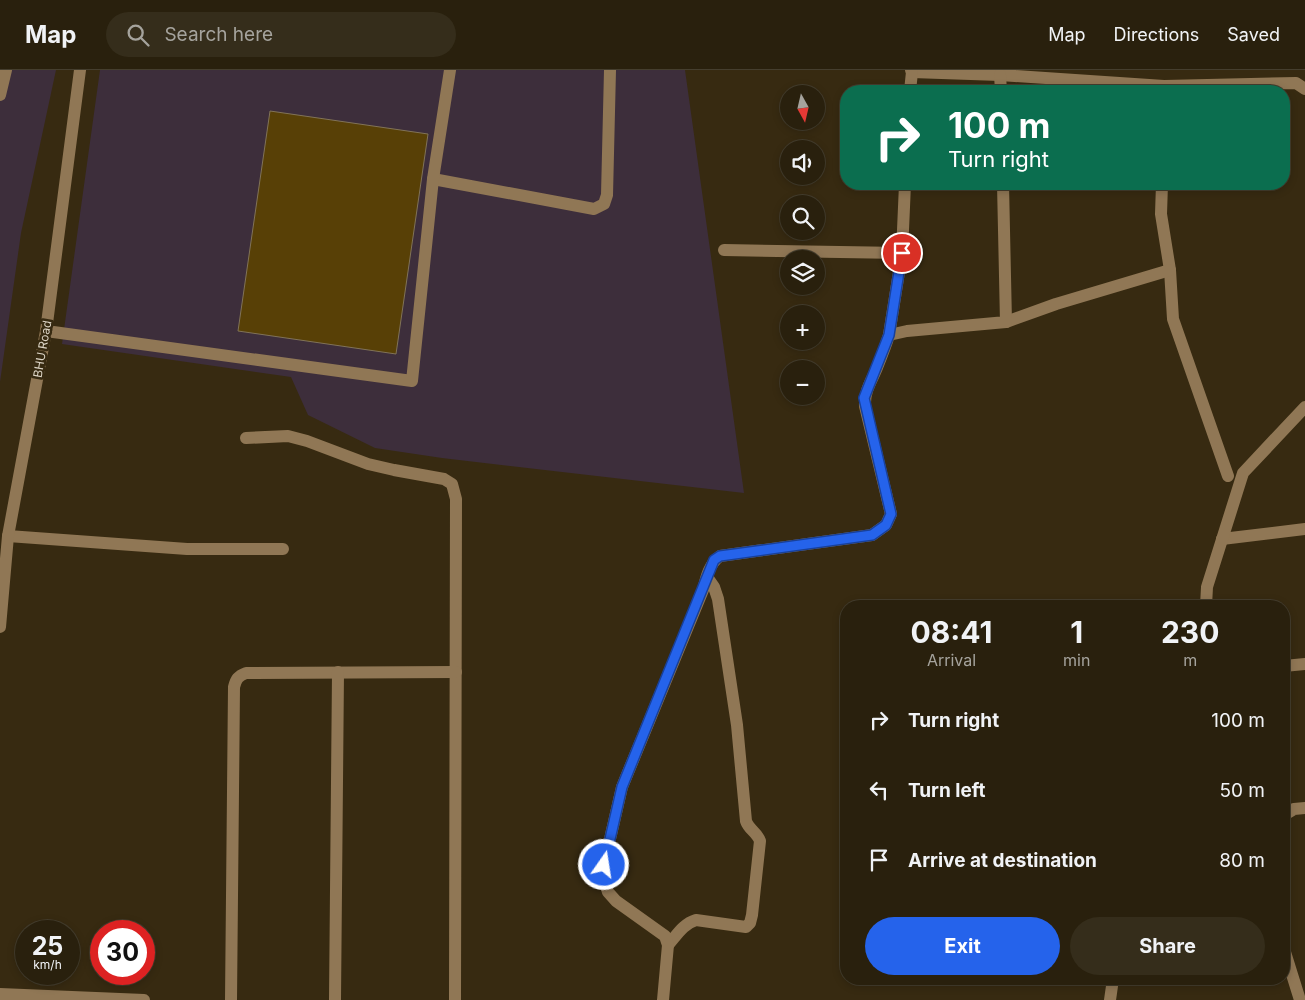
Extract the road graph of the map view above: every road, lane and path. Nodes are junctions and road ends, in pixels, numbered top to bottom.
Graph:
1 (6, 70) edge
2 (80, 70) edge
3 (450, 70) edge
4 (610, 70) edge
5 (912, 71) edge
6 (1000, 75) junction
7 (911, 85) edge
8 (1001, 85) edge
9 (1117, 85) edge
10 (1252, 85) edge
11 (1305, 89) edge
12 (0, 95) edge
13 (433, 179) junction
14 (905, 190) edge
15 (1003, 190) edge
16 (1162, 190) edge
17 (724, 250) dead end
18 (902, 253) junction
19 (1170, 270) junction
20 (1006, 322) junction
21 (46, 332) junction
22 (889, 335) junction
23 (1305, 407) edge
24 (246, 438) dead end
25 (1228, 476) dead end
26 (1305, 529) edge
27 (8, 536) junction
28 (1222, 539) junction
29 (283, 549) dead end
30 (706, 577) junction
31 (1206, 600) edge
32 (0, 626) edge
33 (1305, 664) edge
34 (1290, 665) edge
35 (338, 672) junction
36 (456, 672) junction
37 (1305, 808) edge
38 (1290, 811) edge
39 (668, 945) junction
40 (1290, 968) edge
41 (1112, 985) edge
42 (0, 994) edge
43 (144, 1000) edge
44 (231, 1000) edge
45 (334, 1000) edge
46 (455, 1000) edge
47 (664, 1000) edge
48 (1110, 1000) edge
49 (1300, 1000) edge

1 - 12 street
2 - 21 street, BHU Road
3 - 13 street
4 - 13 street
5 - 6 street
5 - 7 street
6 - 8 street
6 - 9 street
10 - 11 street
13 - 21 street
14 - 18 street
15 - 20 street
16 - 19 street
17 - 18 street
18 - 22 street
19 - 20 street
19 - 25 street
20 - 22 street
21 - 27 street, BHU Road
22 - 30 street
23 - 28 street
24 - 36 street
26 - 28 street
27 - 29 street
27 - 32 street, BHU Road
28 - 31 street
30 - 39 street
30 - 39 street
33 - 34 street
35 - 36 street
35 - 44 street
35 - 45 street
36 - 46 street
37 - 38 street
39 - 47 street
40 - 49 street
41 - 48 street
42 - 43 street

